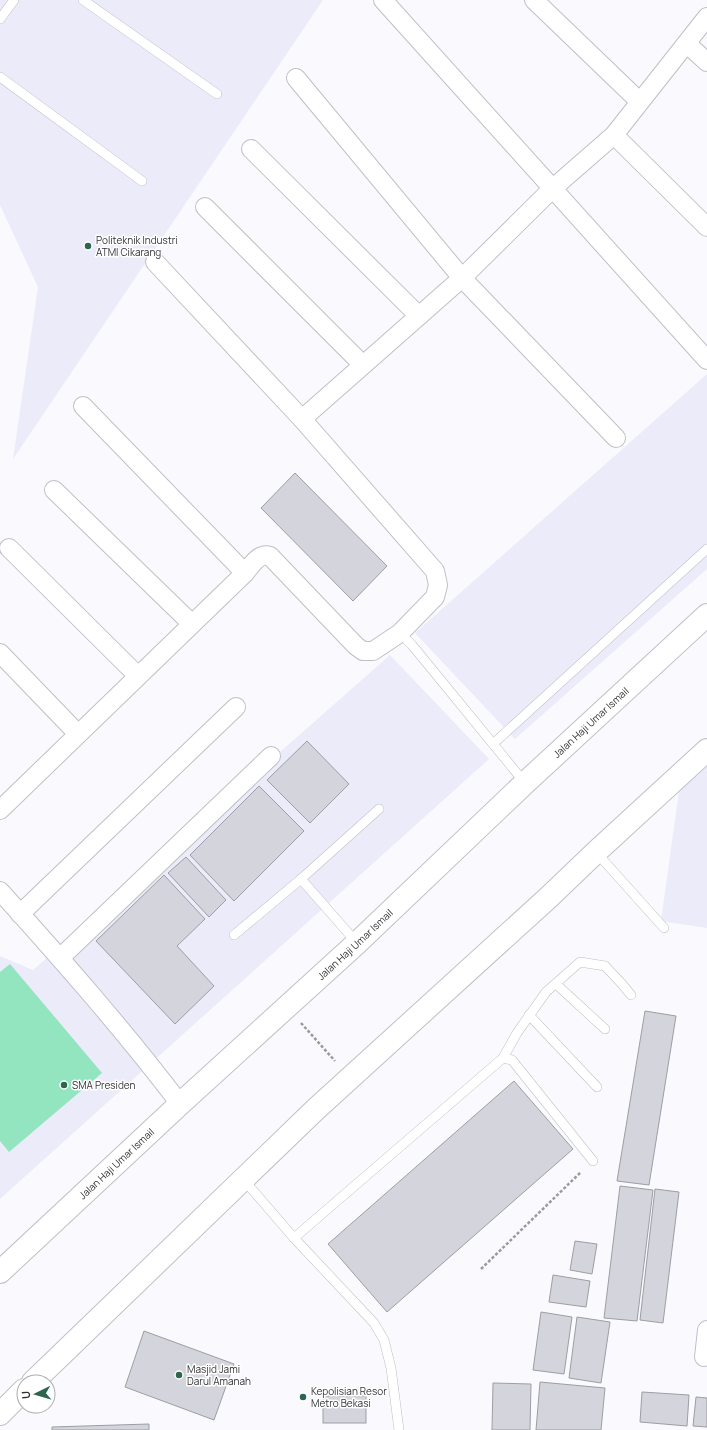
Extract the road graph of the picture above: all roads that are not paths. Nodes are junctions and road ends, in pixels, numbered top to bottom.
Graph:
1 (14, 0) edge
2 (83, 0) edge
3 (383, 0) edge
4 (534, 0) edge
5 (707, 17) edge
6 (0, 19) edge
7 (687, 44) junction
8 (707, 62) edge
9 (0, 77) edge
10 (296, 78) dead end
11 (217, 94) dead end
12 (639, 101) junction
13 (614, 135) junction
14 (251, 149) dead end
15 (142, 181) dead end
16 (552, 189) junction
17 (205, 207) dead end
18 (707, 227) edge
19 (154, 262) dead end
20 (462, 278) junction
21 (419, 316) junction
22 (707, 360) edge
23 (363, 365) junction
24 (83, 406) dead end
25 (302, 419) junction
26 (616, 438) dead end
27 (54, 490) dead end
28 (9, 548) dead end
29 (707, 549) edge
30 (245, 573) junction
31 (707, 615) edge
32 (192, 624) junction
33 (400, 633) junction
34 (0, 653) edge
35 (138, 676) junction
36 (236, 707) dead end
37 (78, 734) junction
38 (494, 743) junction
39 (707, 750) edge
40 (272, 756) dead end
41 (525, 782) junction
42 (0, 810) edge
43 (379, 810) dead end
44 (596, 852) junction
45 (301, 879) junction
46 (0, 891) edge
47 (20, 914) junction
48 (664, 928) dead end
49 (234, 935) dead end
50 (357, 943) junction
51 (60, 958) junction
52 (556, 984) junction
53 (631, 996) dead end
54 (529, 1015) junction
55 (605, 1030) dead end
56 (503, 1058) junction
57 (597, 1087) dead end
58 (180, 1104) junction
59 (593, 1160) road end
60 (243, 1179) junction
61 (294, 1238) junction
62 (0, 1272) edge
63 (707, 1330) edge
64 (704, 1357) dead end
65 (41, 1374) edge
66 (16, 1398) edge
67 (0, 1414) edge
68 (399, 1430) edge

1 - 6 lane
2 - 11 lane
3 - 16 street
4 - 12 street
5 - 7 street
7 - 8 street
7 - 12 street
9 - 15 lane
10 - 20 street
12 - 13 street
13 - 16 street
13 - 18 street
14 - 21 street
16 - 20 street
16 - 22 street
17 - 23 street
19 - 25 street
20 - 21 street
20 - 26 street
21 - 23 street
23 - 25 street
24 - 30 street
25 - 33 street
27 - 32 street
28 - 35 street
29 - 38 lane
30 - 32 street
30 - 33 street
31 - 41 main road, Jalan Haji Umar Ismail
32 - 35 street
33 - 38 lane
34 - 37 street
35 - 37 street
36 - 47 street
37 - 42 street
38 - 41 lane
39 - 44 main road
40 - 51 street
41 - 50 main road, Jalan Haji Umar Ismail
43 - 45 lane
44 - 48 lane
44 - 60 main road
45 - 49 lane
45 - 50 lane
46 - 47 street
47 - 51 street
50 - 58 main road, Jalan Haji Umar Ismail
51 - 58 street
52 - 53 lane
52 - 54 lane
52 - 55 lane
54 - 56 lane
54 - 57 lane
56 - 59 lane
56 - 61 lane
58 - 62 main road, Jalan Haji Umar Ismail
60 - 61 lane
60 - 65 main road
61 - 68 lane
63 - 64 street
66 - 67 main road

